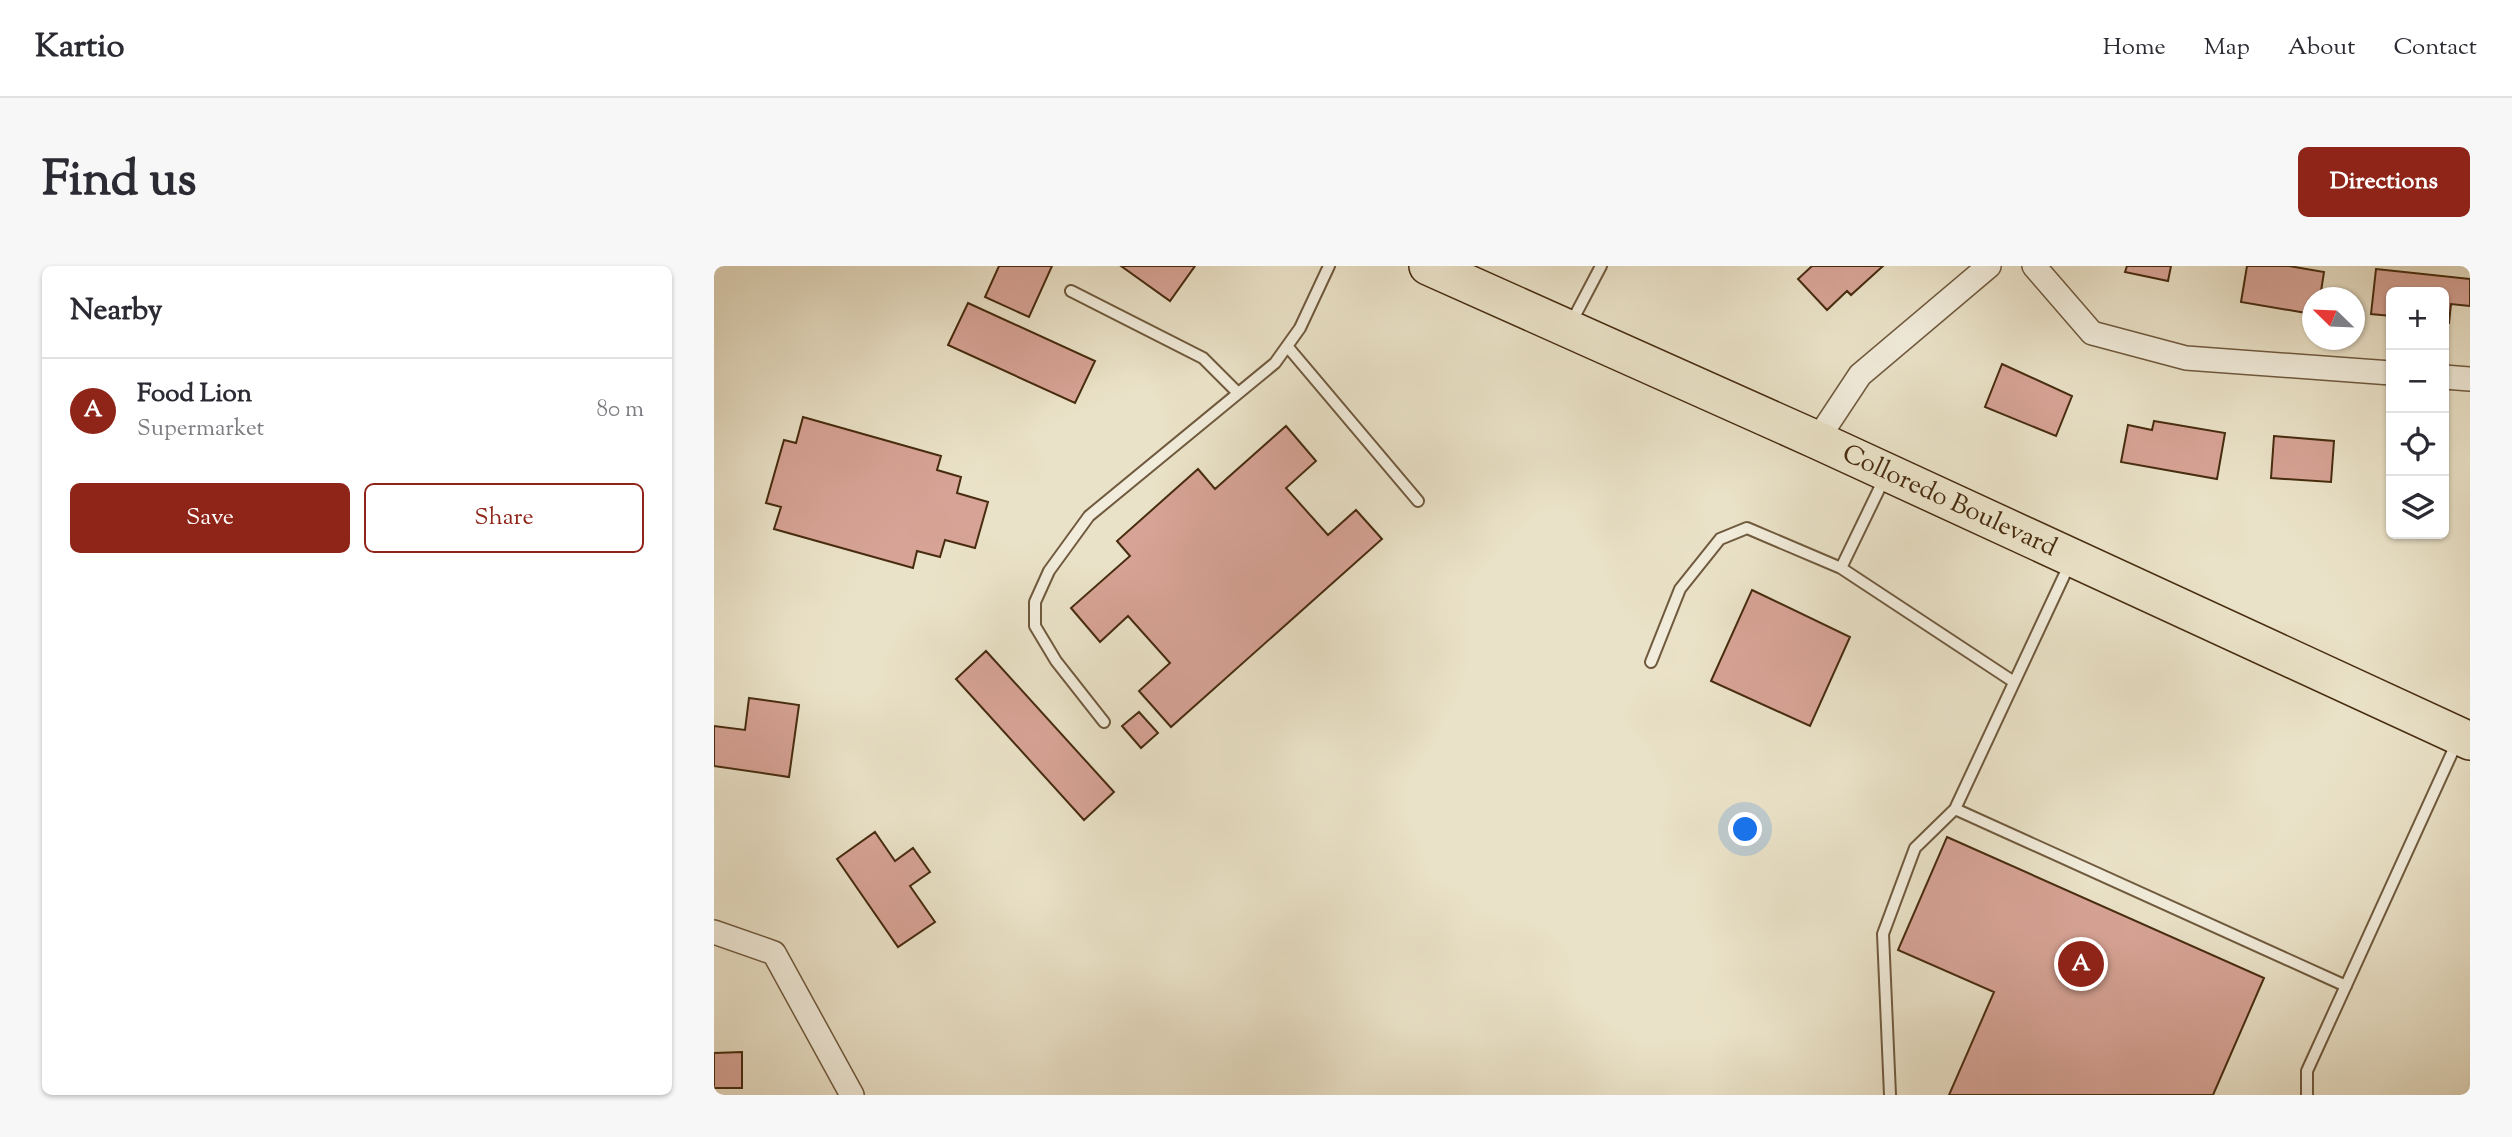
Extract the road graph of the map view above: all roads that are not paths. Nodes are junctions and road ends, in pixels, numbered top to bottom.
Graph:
1 (1329, 266) edge
2 (1428, 266) edge
3 (1601, 266) edge
4 (1989, 266) edge
5 (2034, 266) edge
6 (1071, 291) dead end
7 (1567, 330) junction
8 (1287, 346) junction
9 (2386, 373) edge
10 (2449, 377) edge
11 (2470, 379) edge
12 (1238, 393) junction
13 (1817, 440) junction
14 (1887, 472) junction
15 (1418, 501) dead end
16 (2072, 558) junction
17 (1841, 568) junction
18 (1651, 662) dead end
19 (2014, 682) junction
20 (1104, 722) dead end
21 (2465, 738) edge
22 (1955, 809) junction
23 (714, 932) edge
24 (2346, 986) junction
25 (852, 1095) edge
26 (1890, 1095) edge
27 (2307, 1095) edge

1 - 8 lane
2 - 7 highway, Colloredo Boulevard
3 - 7 lane
4 - 13 street
5 - 9 street
6 - 12 lane
7 - 13 highway, Colloredo Boulevard
8 - 12 lane
8 - 15 lane
10 - 11 street
12 - 20 lane
13 - 14 highway, Colloredo Boulevard
14 - 16 highway, Colloredo Boulevard
14 - 17 lane
16 - 19 lane
16 - 21 highway, Colloredo Boulevard
17 - 18 lane
17 - 19 lane
19 - 22 lane
21 - 24 lane
22 - 24 lane
22 - 26 lane
23 - 25 street
24 - 27 lane

